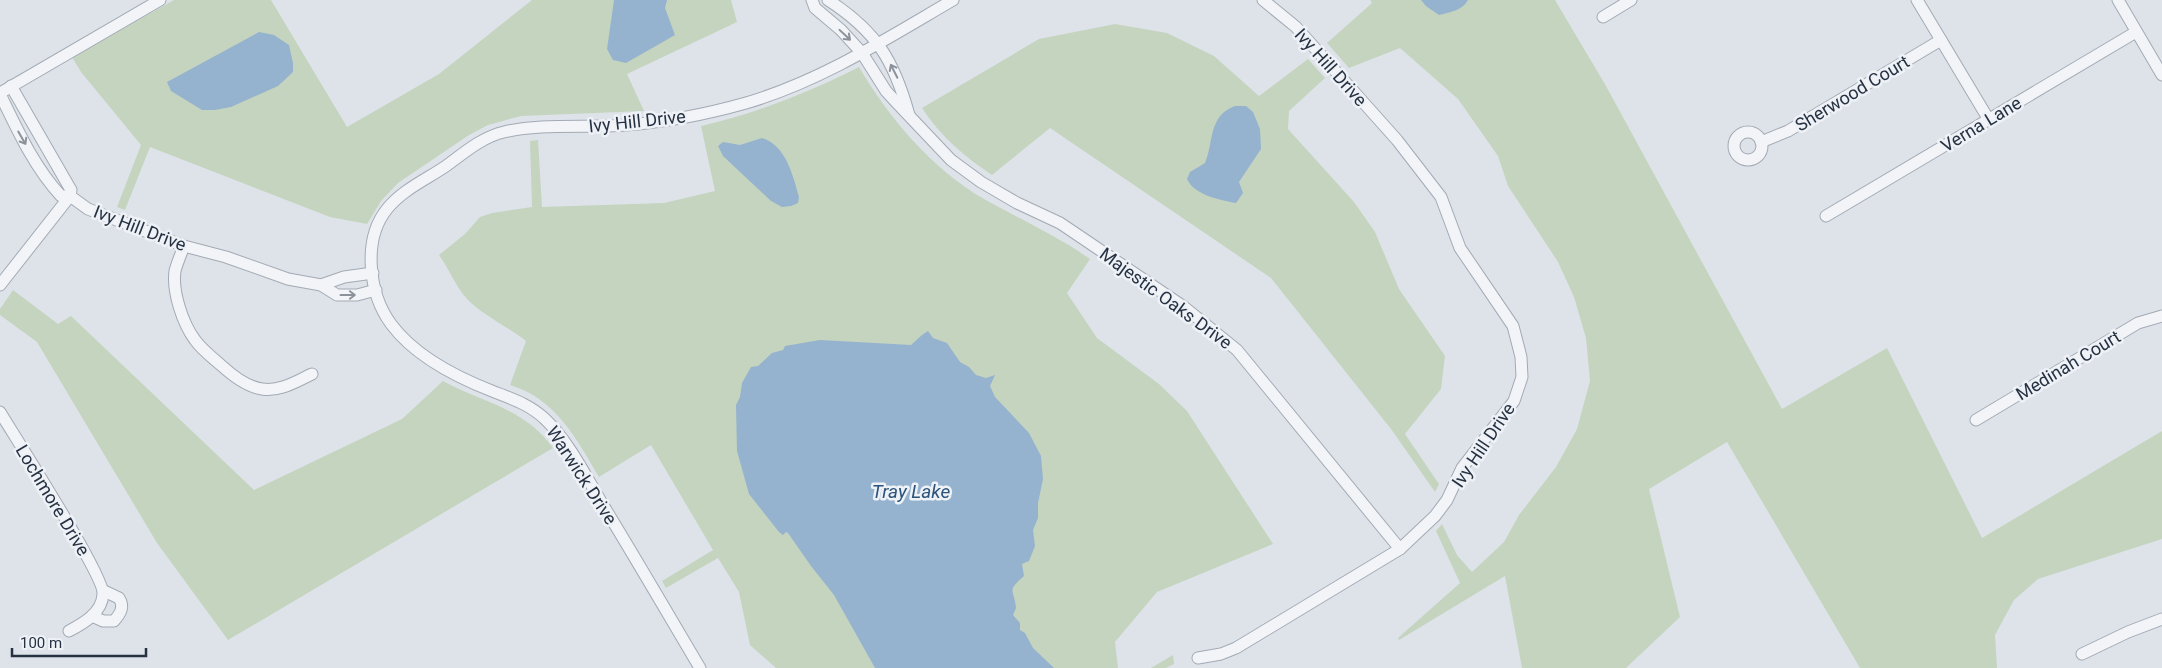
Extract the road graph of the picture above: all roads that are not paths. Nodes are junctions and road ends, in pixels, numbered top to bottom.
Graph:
1 (160, 0) edge
2 (812, 0) edge
3 (828, 0) edge
4 (953, 0) edge
5 (1263, 0) edge
6 (1631, 0) edge
7 (1917, 0) edge
8 (2118, 0) edge
9 (1603, 17) dead end
10 (2136, 32) junction
11 (1941, 40) junction
12 (879, 44) junction
13 (862, 53) junction
14 (2157, 56) edge
15 (2162, 75) edge
16 (11, 86) junction
17 (0, 93) edge
18 (910, 117) junction
19 (1989, 120) junction
20 (1762, 142) dead end
21 (70, 196) junction
22 (1826, 216) dead end
23 (184, 246) junction
24 (373, 273) junction
25 (0, 285) edge
26 (321, 285) junction
27 (376, 290) junction
28 (2162, 316) edge
29 (312, 374) dead end
30 (0, 412) edge
31 (1976, 420) dead end
32 (1400, 549) junction
33 (104, 591) junction
34 (92, 616) junction
35 (2162, 618) edge
36 (69, 631) dead end
37 (2082, 654) dead end
38 (1198, 658) dead end
39 (700, 668) edge

1 - 16 street
2 -> 13 street, Majestic Oaks Drive
3 - 12 street, Majestic Oaks Drive
4 - 12 street, Ivy Hill Drive
5 - 32 street, Ivy Hill Drive
6 - 9 street
7 - 11 street
8 - 10 street
10 - 14 street
10 - 19 street, Verna Lane
11 - 19 street
11 - 20 street, Sherwood Court
12 - 13 street, Ivy Hill Drive
18 -> 12 street, Majestic Oaks Drive
13 - 18 street, Majestic Oaks Drive
13 - 24 street, Ivy Hill Drive
14 - 15 street
16 - 17 street
16 - 21 street
17 -> 21 street
18 - 32 street, Majestic Oaks Drive
19 - 22 street, Verna Lane
21 - 23 street, Ivy Hill Drive
21 - 25 street
23 - 26 street, Ivy Hill Drive
23 - 29 street
24 - 26 street, Ivy Hill Drive
24 - 27 street, Ivy Hill Drive
26 -> 27 street, Ivy Hill Drive
27 - 39 street, Warwick Drive
28 - 31 street, Medinah Court
30 - 33 street, Lochmore Drive
32 - 38 street, Ivy Hill Drive
33 - 34 street
33 - 34 street, Lochmore Drive
34 - 36 street
35 - 37 street

